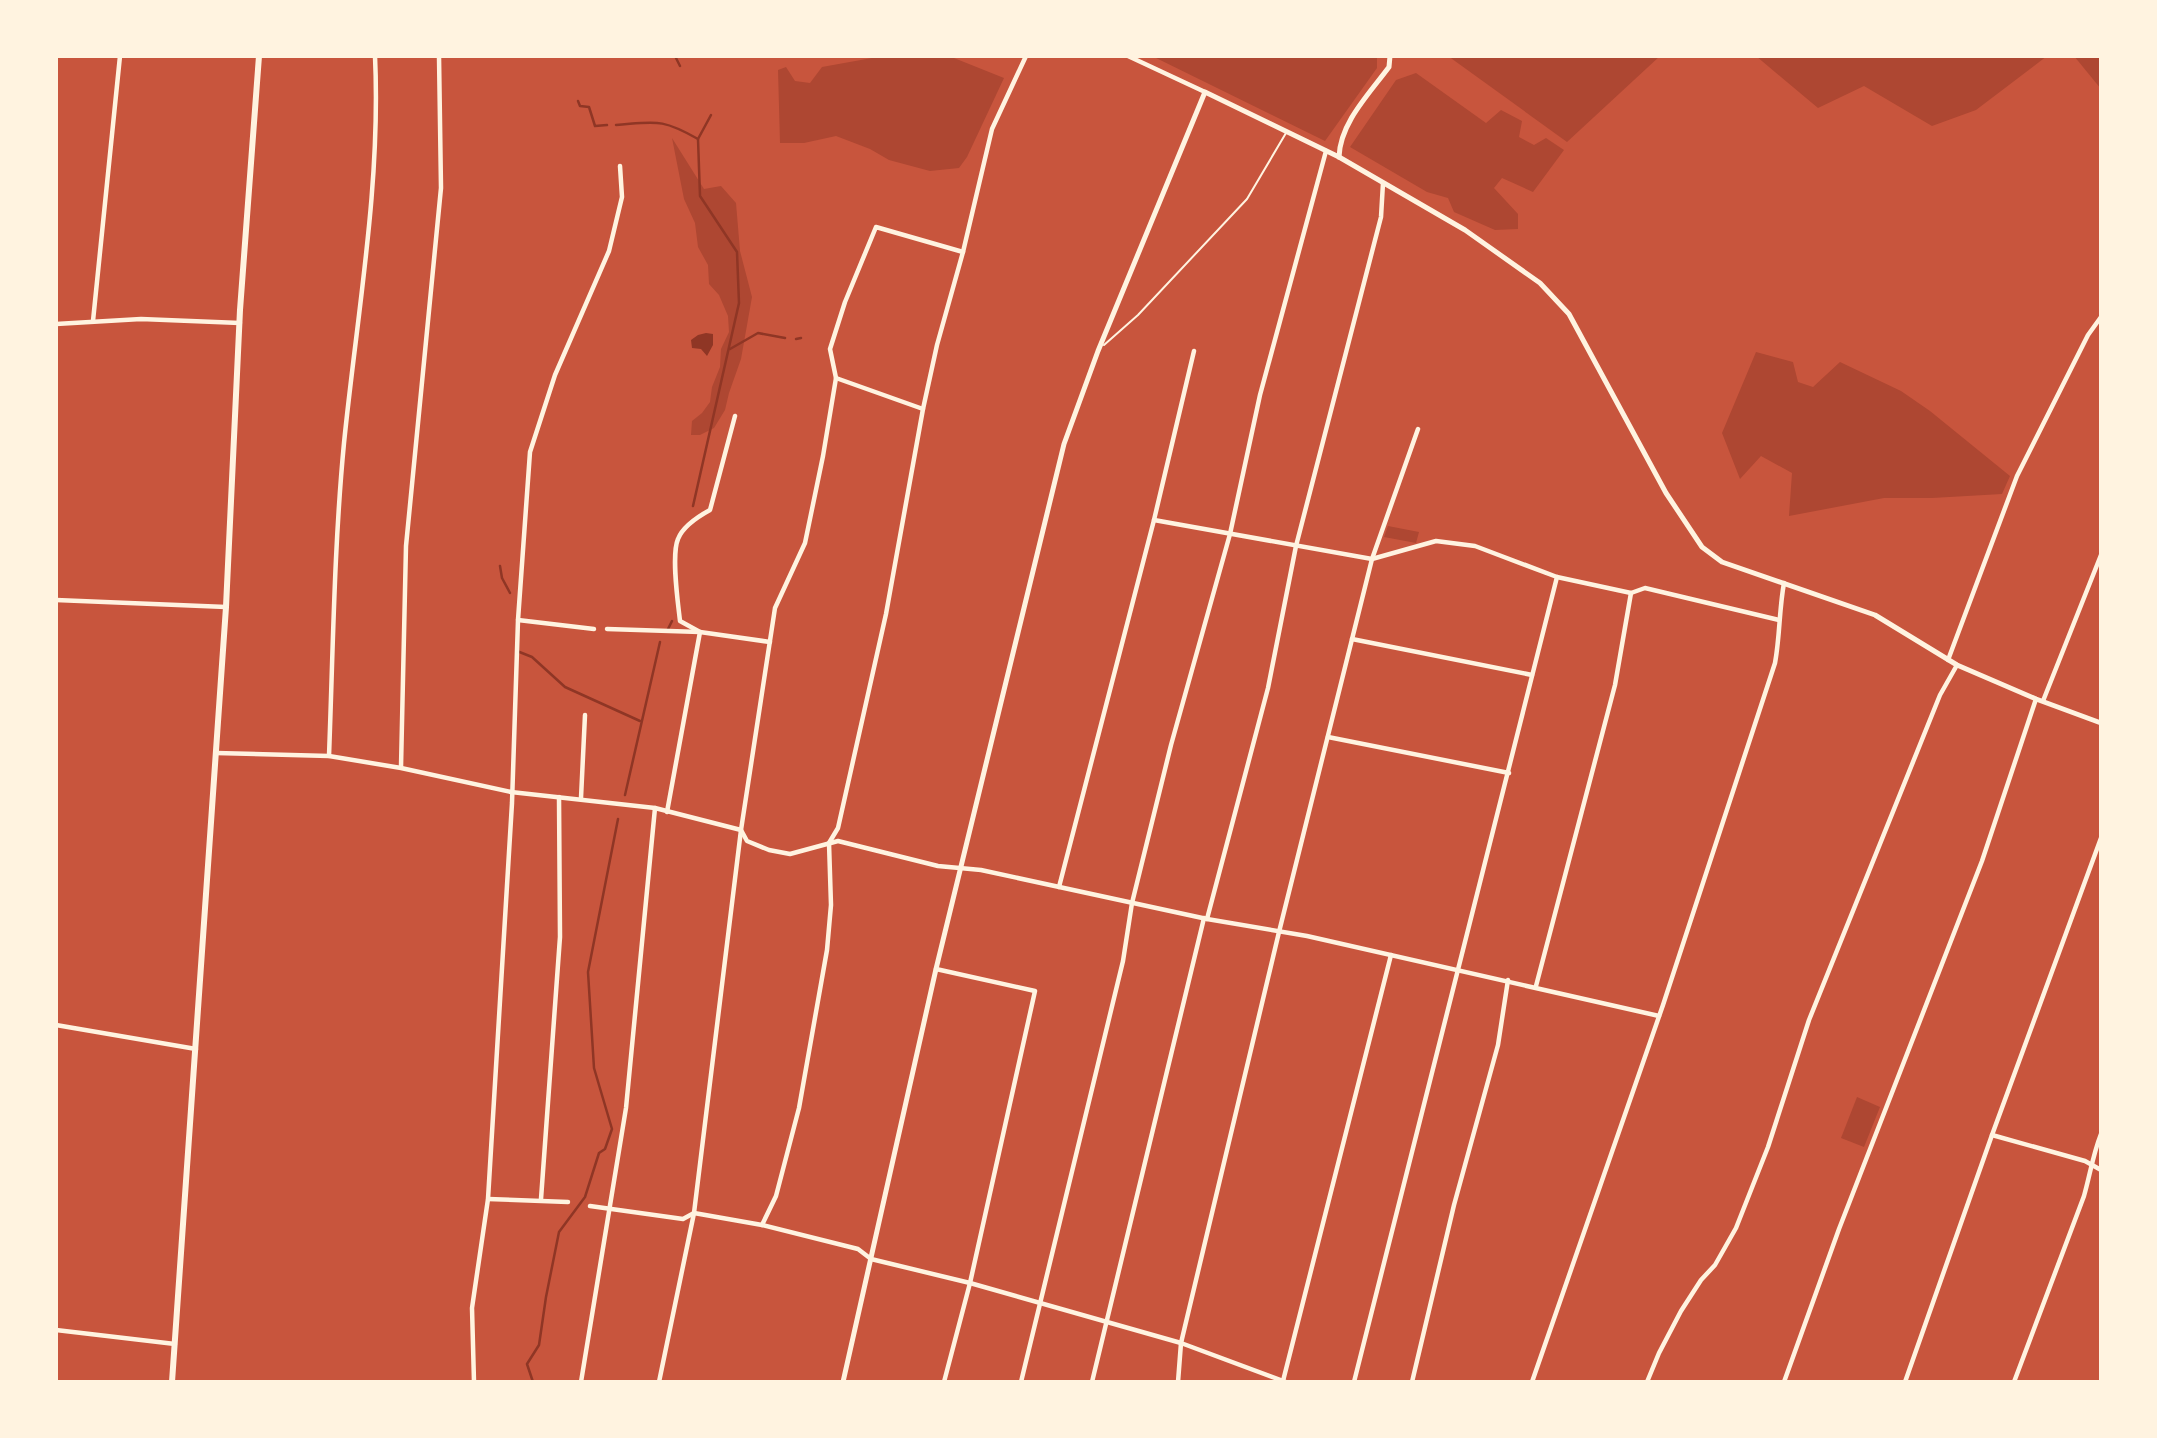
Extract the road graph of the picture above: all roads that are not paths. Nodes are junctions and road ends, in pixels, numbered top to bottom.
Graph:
1 (120, 56) edge
2 (259, 56) edge
3 (375, 56) edge
4 (439, 56) edge
5 (1026, 56) edge
6 (1128, 56) edge
7 (1390, 56) edge
8 (1205, 92) junction
9 (1287, 132) junction
10 (1326, 151) junction
11 (1339, 157) junction
12 (620, 166) dead end
13 (1384, 183) junction
14 (963, 252) junction
15 (2101, 317) edge
16 (93, 321) junction
17 (240, 323) junction
18 (56, 324) edge
19 (1098, 351) junction
20 (1194, 351) dead end
21 (836, 378) junction
22 (923, 410) junction
23 (735, 416) dead end
24 (1418, 429) dead end
25 (1154, 520) junction
26 (1230, 534) junction
27 (1296, 546) junction
28 (2101, 555) edge
29 (1372, 559) junction
30 (1557, 577) junction
31 (1784, 582) junction
32 (1631, 593) junction
33 (56, 600) edge
34 (226, 607) junction
35 (518, 620) junction
36 (1779, 620) junction
37 (594, 629) dead end
38 (607, 629) dead end
39 (700, 632) junction
40 (1352, 639) junction
41 (770, 642) junction
42 (1948, 660) junction
43 (1957, 665) junction
44 (1532, 675) junction
45 (2040, 700) junction
46 (585, 715) dead end
47 (2101, 723) edge
48 (1328, 737) junction
49 (216, 753) junction
50 (329, 756) junction
51 (401, 768) junction
52 (1509, 773) junction
53 (510, 792) junction
54 (559, 797) junction
55 (581, 799) junction
56 (655, 808) junction
57 (667, 812) junction
58 (741, 830) junction
59 (2101, 838) edge
60 (829, 843) junction
61 (961, 867) junction
62 (1059, 887) junction
63 (1132, 903) junction
64 (1205, 919) junction
65 (1279, 932) junction
66 (1391, 955) junction
67 (936, 969) junction
68 (1457, 969) junction
69 (1508, 980) junction
70 (1536, 986) junction
71 (1659, 1016) junction
72 (56, 1025) edge
73 (196, 1049) junction
74 (2101, 1134) edge
75 (1992, 1135) junction
76 (2092, 1167) junction
77 (2101, 1170) edge
78 (488, 1199) junction
79 (541, 1199) junction
80 (568, 1202) dead end
81 (590, 1206) dead end
82 (609, 1208) junction
83 (694, 1213) junction
84 (762, 1225) junction
85 (871, 1259) junction
86 (970, 1283) junction
87 (1040, 1304) junction
88 (1107, 1322) junction
89 (56, 1330) edge
90 (1181, 1343) junction
91 (175, 1344) junction
92 (1284, 1381) edge
93 (173, 1382) edge
94 (474, 1382) edge
95 (581, 1382) edge
96 (659, 1382) edge
97 (843, 1382) edge
98 (944, 1382) edge
99 (1021, 1382) edge
100 (1092, 1382) edge
101 (1178, 1382) edge
102 (1354, 1382) edge
103 (1412, 1382) edge
104 (1532, 1382) edge
105 (1647, 1382) edge
106 (1784, 1382) edge
107 (1905, 1382) edge
108 (2014, 1382) edge

1 - 16 street
2 - 17 main road
3 - 50 street
4 - 51 street
5 - 14 street
6 - 8 street
7 - 11 street
8 - 9 street
8 - 19 street
9 - 10 street
9 - 19 lane
10 - 11 street
10 - 26 street
11 - 13 street
12 - 35 street
13 - 27 street
13 - 31 street
14 - 21 street
14 - 22 street
15 - 42 street
16 - 17 street
16 - 18 street
17 - 34 main road
19 - 61 street
20 - 25 street
21 - 22 street
21 - 41 street
22 - 60 street
23 - 39 street
24 - 29 street
25 - 26 street
25 - 62 street
26 - 27 street
26 - 63 street
27 - 29 street
27 - 64 street
28 - 45 street
29 - 30 street
29 - 40 street
30 - 32 street
30 - 44 street
31 - 36 street
31 - 42 street
32 - 36 street
32 - 70 street
33 - 34 street
34 - 49 main road
35 - 37 street
35 - 53 street
36 - 71 street
38 - 39 street
39 - 41 street
39 - 57 street
40 - 44 street
40 - 48 street
41 - 58 street
42 - 43 street
43 - 45 street
43 - 105 street
44 - 52 street
45 - 47 street
45 - 106 street
46 - 55 street
48 - 52 street
48 - 65 street
49 - 50 street
49 - 73 main road
50 - 51 street
51 - 53 street
52 - 68 street
53 - 54 street
53 - 78 street
54 - 55 street
54 - 79 street
55 - 56 street
56 - 57 street
56 - 82 street
57 - 58 street
58 - 60 street
58 - 83 street
59 - 75 street
60 - 61 street
60 - 84 street
61 - 62 street
61 - 67 street
62 - 63 street
63 - 64 street
63 - 87 street
64 - 65 street
64 - 88 street
65 - 66 street
65 - 90 street
66 - 68 street
66 - 92 street
67 - 85 street
67 - 86 street
68 - 69 street
68 - 102 street
69 - 70 street
69 - 103 street
70 - 71 street
71 - 104 street
72 - 73 street
73 - 91 main road
74 - 76 street
75 - 76 street
75 - 107 street
76 - 77 street
76 - 108 street
78 - 79 street
78 - 94 street
79 - 80 street
81 - 82 street
82 - 83 street
82 - 95 street
83 - 84 street
83 - 96 street
84 - 85 street
85 - 86 street
85 - 97 street
86 - 87 street
86 - 98 street
87 - 88 street
87 - 99 street
88 - 90 street
88 - 100 street
89 - 91 street
90 - 92 street
90 - 101 street
91 - 93 main road

